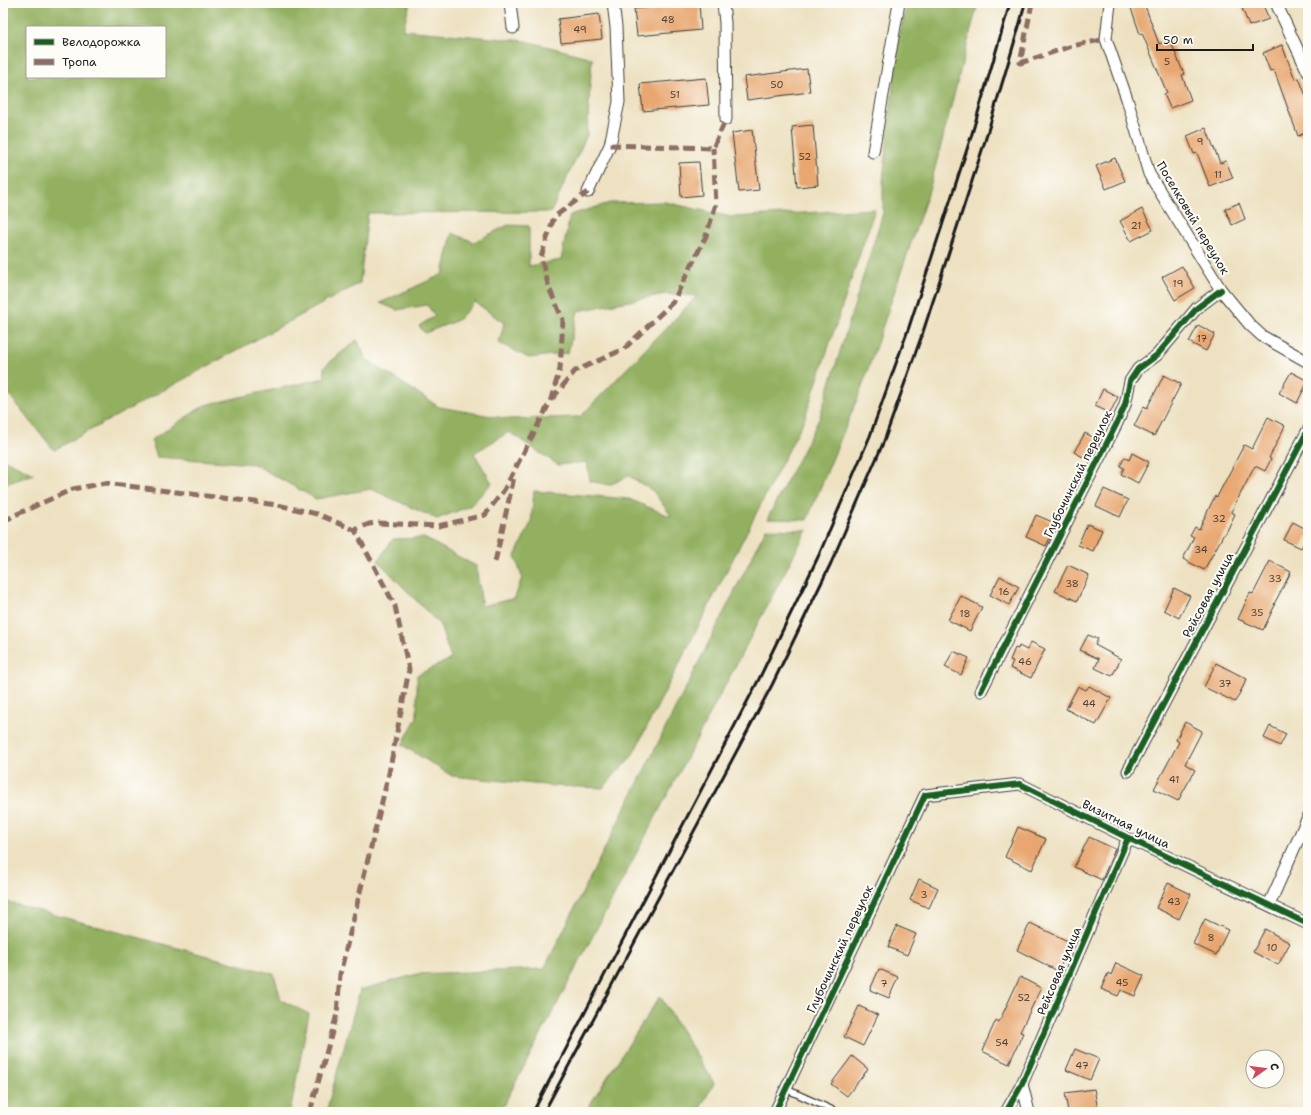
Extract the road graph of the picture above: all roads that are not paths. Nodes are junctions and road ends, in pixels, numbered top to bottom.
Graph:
1 (510, 3) edge
2 (613, 3) edge
3 (723, 3) edge
4 (899, 3) edge
5 (1110, 3) edge
6 (1276, 3) edge
7 (513, 28) dead end
8 (1308, 72) edge
9 (726, 119) dead end
10 (873, 152) dead end
11 (588, 192) dead end
12 (1221, 290) junction
13 (1308, 362) edge
14 (1308, 430) edge
15 (981, 691) dead end
16 (1128, 771) dead end
17 (925, 795) joint
18 (1308, 817) edge
19 (1128, 838) junction
20 (1269, 905) junction
21 (1308, 924) edge
22 (1022, 1084) junction
23 (786, 1089) junction
24 (775, 1112) edge
25 (837, 1112) edge
26 (1006, 1112) edge
27 (1029, 1112) edge

1 - 7 street
2 - 11 street
3 - 9 street
4 - 10 street
5 - 12 street, Поселковый переулок
6 - 8 street
12 - 13 street, Поселковый переулок
12 - 15 street, Глубочинский переулок
14 - 16 street, Рейсовая улица
17 - 19 street, Визитная улица
17 - 23 street, Глубочинский переулок
18 - 20 street
19 - 20 street, Визитная улица
19 - 22 street, Рейсовая улица
20 - 21 street, Визитная улица
22 - 26 street, Рейсовая улица
22 - 27 street
23 - 24 street, Глубочинский переулок
23 - 25 lane

